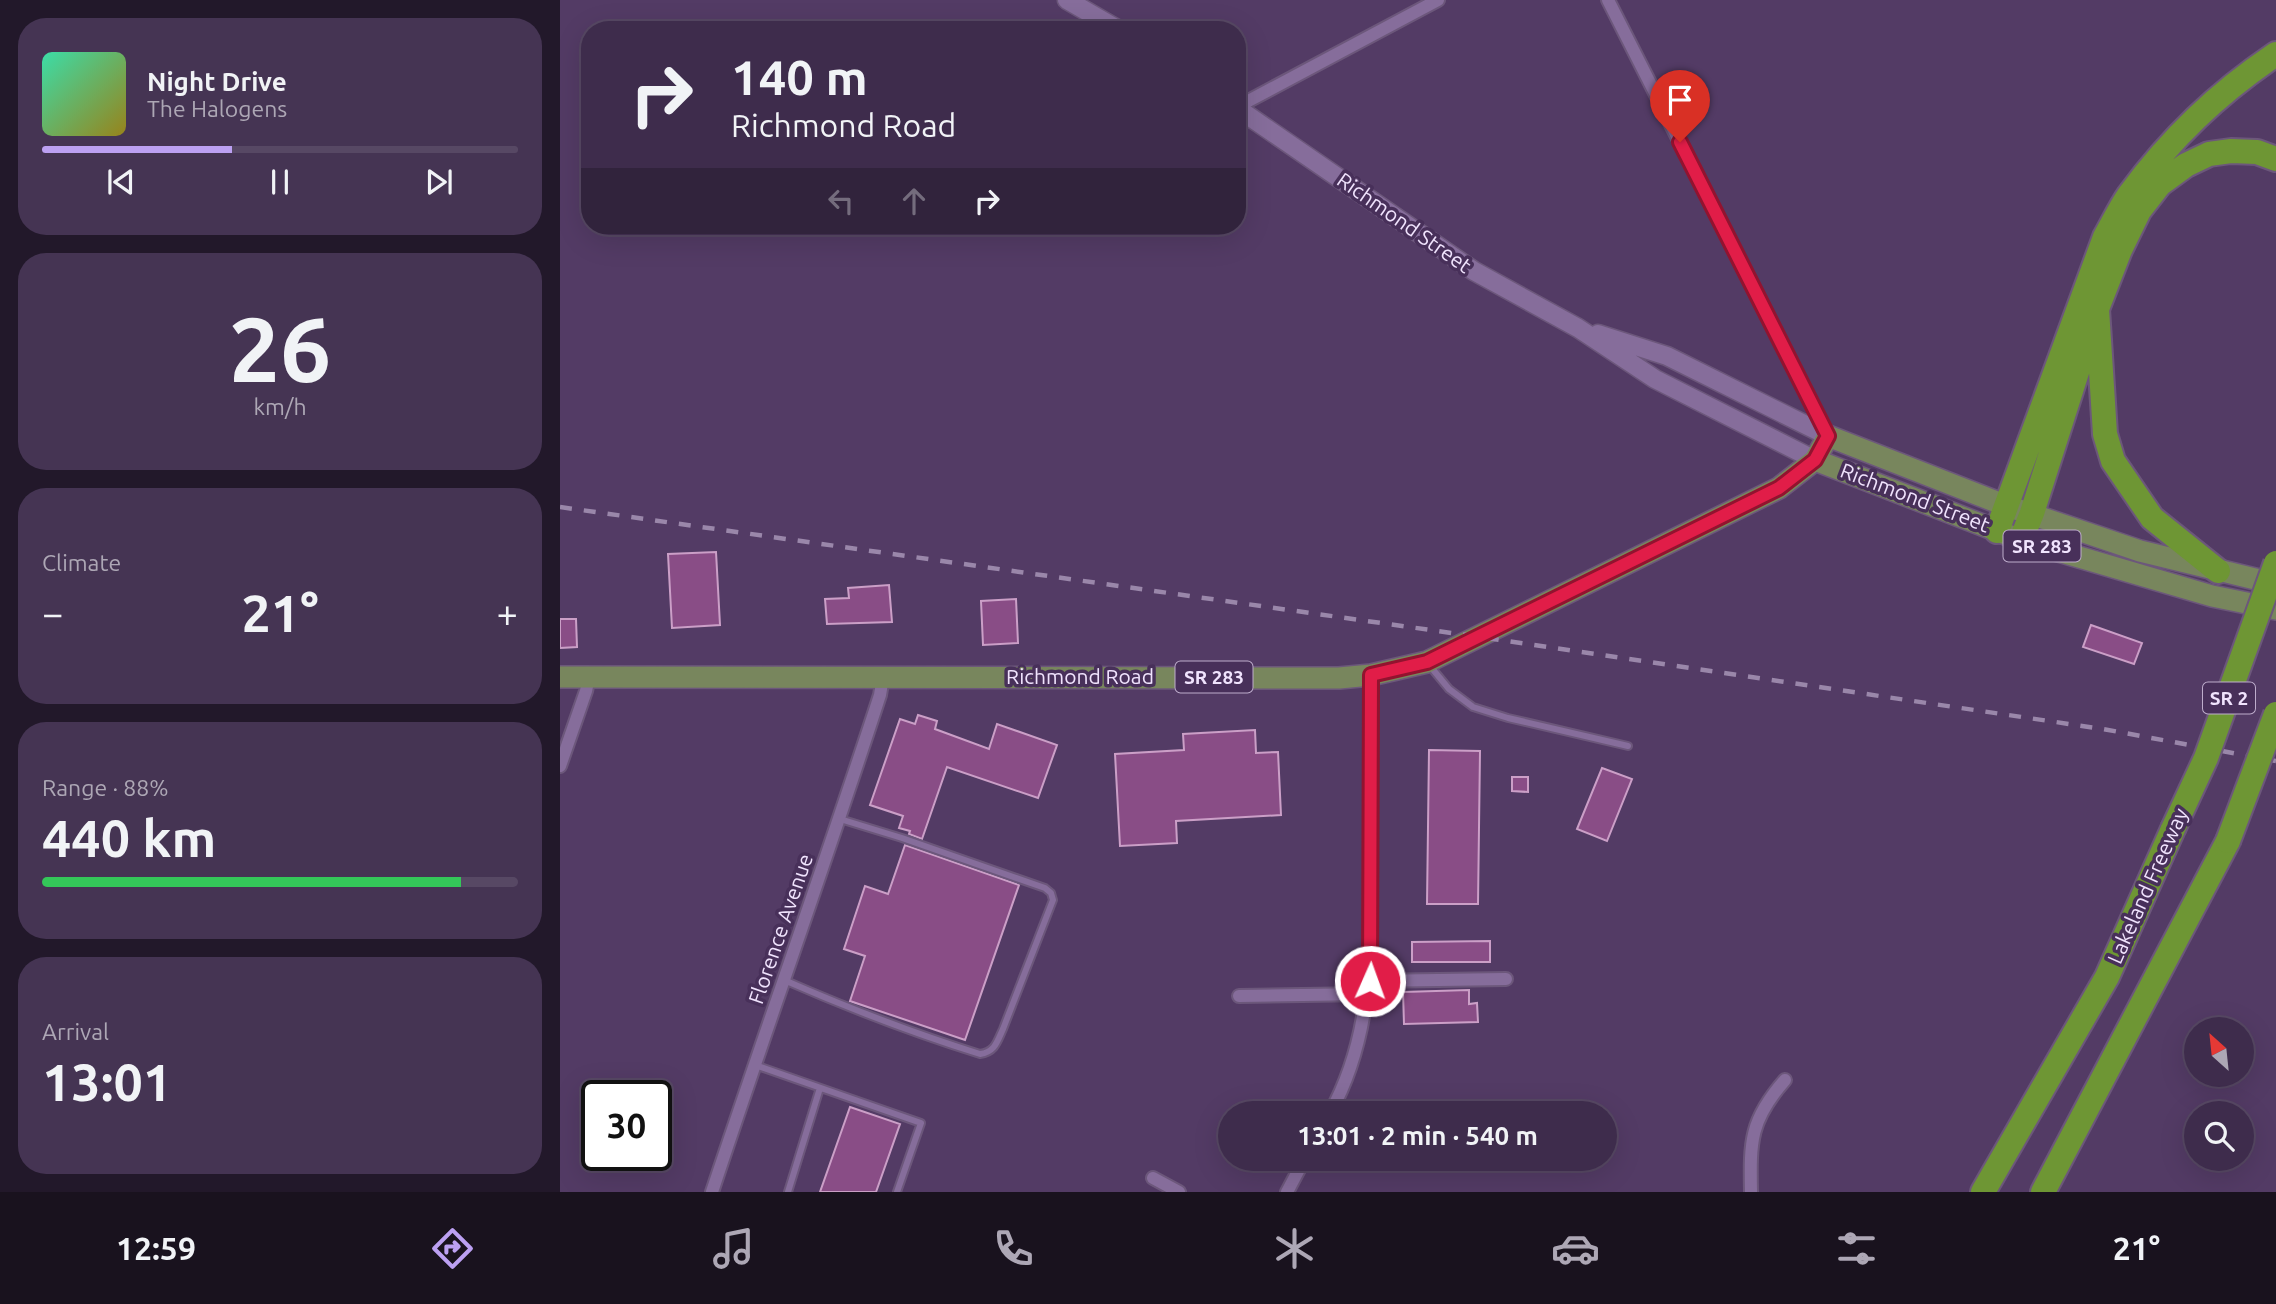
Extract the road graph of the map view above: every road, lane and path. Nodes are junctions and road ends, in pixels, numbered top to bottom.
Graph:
1 (1067, 0) edge
2 (1438, 0) edge
3 (1608, 0) edge
4 (1103, 21) edge
5 (2276, 54) edge
6 (1246, 102) edge
7 (1246, 113) edge
8 (2276, 159) edge
9 (2097, 309) junction
10 (1578, 328) junction
11 (1828, 436) junction
12 (1815, 460) junction
13 (2007, 506) junction
14 (2032, 513) junction
15 (1997, 531) junction
16 (2021, 540) junction
17 (2276, 563) edge
18 (2218, 571) junction
19 (2276, 584) edge
20 (2276, 609) edge
21 (1427, 662) junction
22 (1371, 675) junction
23 (560, 677) edge
24 (589, 677) junction
25 (883, 677) junction
26 (2276, 714) edge
27 (1628, 747) dead end
28 (560, 766) edge
29 (840, 819) junction
30 (1506, 979) dead end
31 (783, 980) junction
32 (1370, 981) junction
33 (1368, 994) junction
34 (1239, 996) dead end
35 (755, 1065) junction
36 (1785, 1080) dead end
37 (820, 1088) junction
38 (1336, 1101) edge
39 (1298, 1171) edge
40 (1153, 1178) dead end
41 (712, 1192) edge
42 (788, 1192) edge
43 (897, 1192) edge
44 (1179, 1192) edge
45 (1287, 1192) edge
46 (1751, 1192) edge
47 (1983, 1192) edge
48 (2043, 1192) edge

1 - 4 main road
2 - 6 street
3 - 11 street
5 - 13 highway
7 - 10 main road, Richmond Street
8 - 9 highway
9 - 14 highway
9 - 18 highway
10 - 11 main road, Richmond Street
10 - 12 main road, Richmond Street
11 - 12 main road, Richmond Road / SR 283
11 - 13 main road, Richmond Street / SR 283
12 - 15 main road, Richmond Street / SR 283
12 - 21 main road, Richmond Road / SR 283
13 - 14 main road, Richmond Street / SR 283
13 - 15 highway
14 - 16 highway
14 - 18 main road, Richmond Street / SR 283
15 - 16 main road, Richmond Street / SR 283
16 - 20 main road, Richmond Street / SR 283
17 - 47 highway, Lakeland Freeway / SR 2, bridge
18 - 19 main road, Richmond Street / SR 283
21 - 22 main road, Richmond Road / SR 283
21 - 27 lane
22 - 25 main road, Richmond Road / SR 283
22 - 32 street
23 - 24 main road, Richmond Road / SR 283
24 - 25 main road, Richmond Road / SR 283
24 - 28 street
25 - 29 street, Florence Avenue
26 - 48 highway, SR 2, bridge
29 - 31 street, Florence Avenue
29 - 31 lane
30 - 32 street
31 - 35 street, Florence Avenue
32 - 33 street
33 - 34 street
33 - 38 street
35 - 37 lane
35 - 41 street, Florence Avenue
36 - 46 street
37 - 42 lane
37 - 43 lane
39 - 45 street
40 - 44 street

